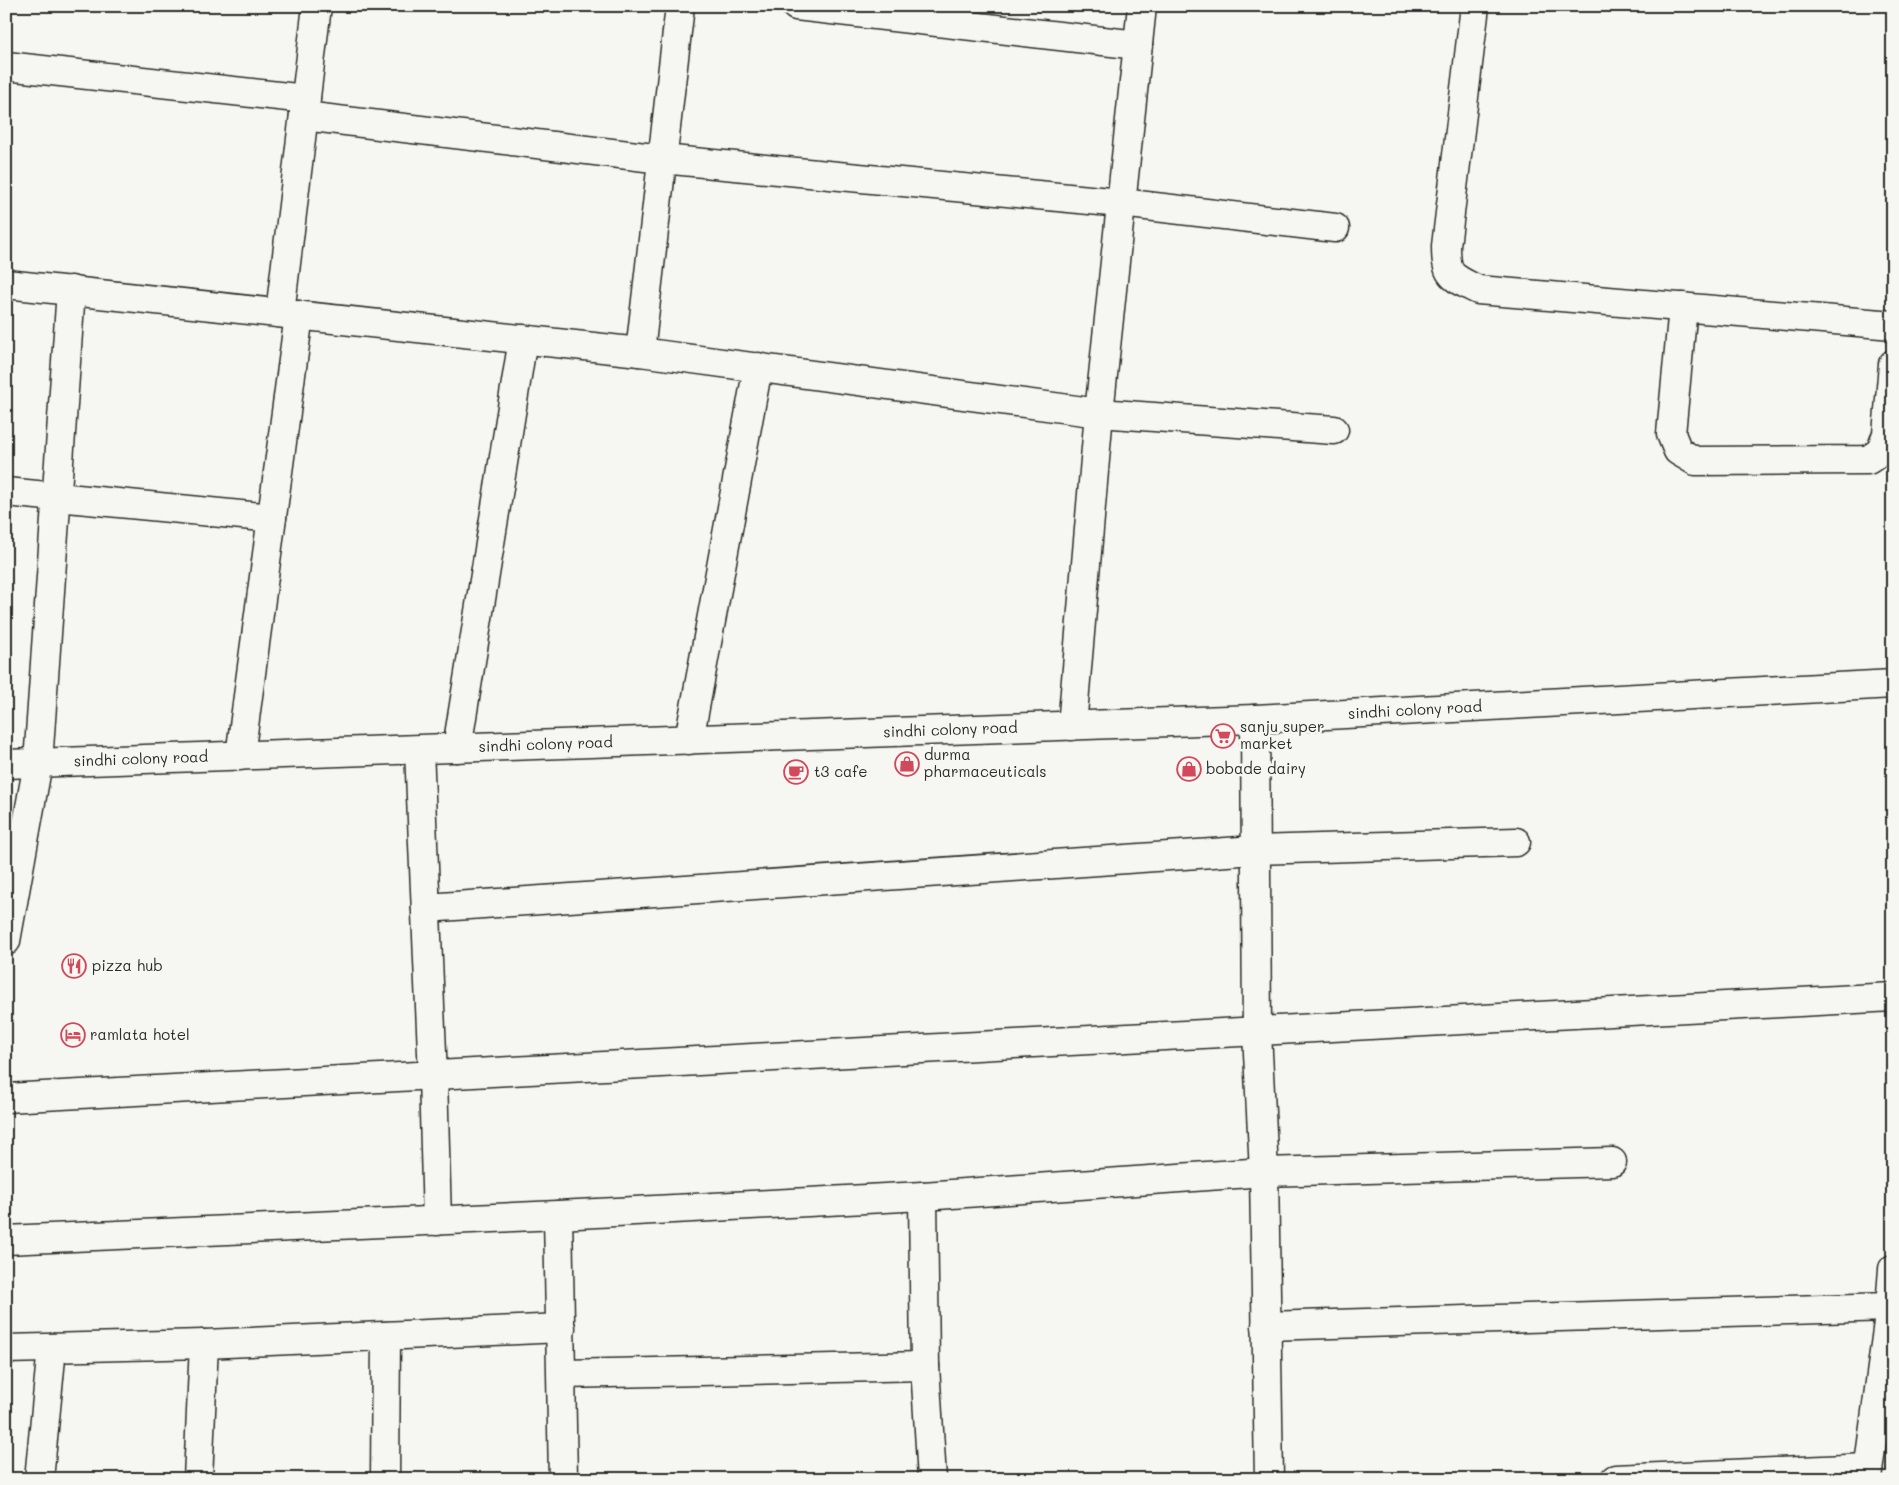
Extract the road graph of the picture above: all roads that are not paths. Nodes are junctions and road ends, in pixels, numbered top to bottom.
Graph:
1 (317, 6) edge
2 (680, 6) edge
3 (796, 6) edge
4 (1142, 6) edge
5 (1475, 6) edge
6 (1138, 45) junction
7 (6, 66) edge
8 (305, 108) junction
9 (662, 159) junction
10 (1121, 203) junction
11 (1335, 228) dead end
12 (6, 284) edge
13 (71, 290) junction
14 (1683, 307) junction
15 (290, 314) junction
16 (1893, 325) edge
17 (522, 339) junction
18 (640, 352) junction
19 (1893, 364) edge
20 (758, 367) junction
21 (1099, 413) junction
22 (1334, 430) dead end
23 (6, 492) edge
24 (57, 498) junction
25 (272, 518) junction
26 (1893, 684) edge
27 (1254, 719) junction
28 (1072, 726) junction
29 (689, 740) junction
30 (458, 748) junction
31 (419, 750) junction
32 (240, 756) junction
33 (38, 763) junction
34 (6, 764) edge
35 (1516, 842) dead end
36 (1256, 850) junction
37 (426, 908) junction
38 (6, 941) edge
39 (1893, 997) edge
40 (1256, 1033) junction
41 (434, 1076) junction
42 (6, 1098) edge
43 (1612, 1162) dead end
44 (1264, 1172) junction
45 (923, 1196) junction
46 (558, 1215) junction
47 (437, 1221) junction
48 (6, 1240) edge
49 (1893, 1269) edge
50 (1890, 1307) junction
51 (1266, 1326) junction
52 (561, 1328) junction
53 (386, 1336) junction
54 (204, 1344) junction
55 (52, 1348) junction
56 (6, 1349) edge
57 (924, 1366) junction
58 (562, 1374) junction
59 (1868, 1473) edge
60 (39, 1479) edge
61 (198, 1479) edge
62 (385, 1479) edge
63 (563, 1479) edge
64 (932, 1479) edge
65 (1270, 1479) edge
66 (1615, 1479) edge

1 - 8 street
2 - 9 street
3 - 6 street
4 - 6 street
5 - 14 street
6 - 10 street
7 - 8 street
8 - 9 street
8 - 15 street
9 - 10 street
9 - 18 street
10 - 11 street
10 - 21 street
12 - 13 street
13 - 15 street
13 - 24 street
14 - 16 street
14 - 19 street
15 - 17 street
15 - 25 street
17 - 18 street
17 - 30 street
18 - 20 street
20 - 21 street
20 - 29 street
21 - 22 street
21 - 28 street
23 - 24 street
24 - 25 street
24 - 33 street
25 - 32 street
26 - 27 street, sindhi colony road
27 - 28 street, sindhi colony road
27 - 36 street
28 - 29 street, sindhi colony road
29 - 30 street, sindhi colony road
30 - 31 street, sindhi colony road
31 - 32 street, sindhi colony road
31 - 37 street
32 - 33 street, sindhi colony road
33 - 34 street, sindhi colony road
33 - 38 street
35 - 36 street
36 - 37 street
36 - 40 street
37 - 41 street
39 - 40 street
40 - 41 street
40 - 44 street
41 - 42 street
41 - 47 street
43 - 44 street
44 - 45 street
44 - 51 street
45 - 46 street
45 - 57 street
46 - 47 street
46 - 52 street
47 - 48 street
49 - 50 street
50 - 51 street
50 - 59 street
51 - 65 street
52 - 53 street
52 - 58 street
53 - 54 street
53 - 62 street
54 - 55 street
54 - 61 street
55 - 56 street
55 - 60 street
57 - 58 street
57 - 64 street
58 - 63 street
59 - 66 street

